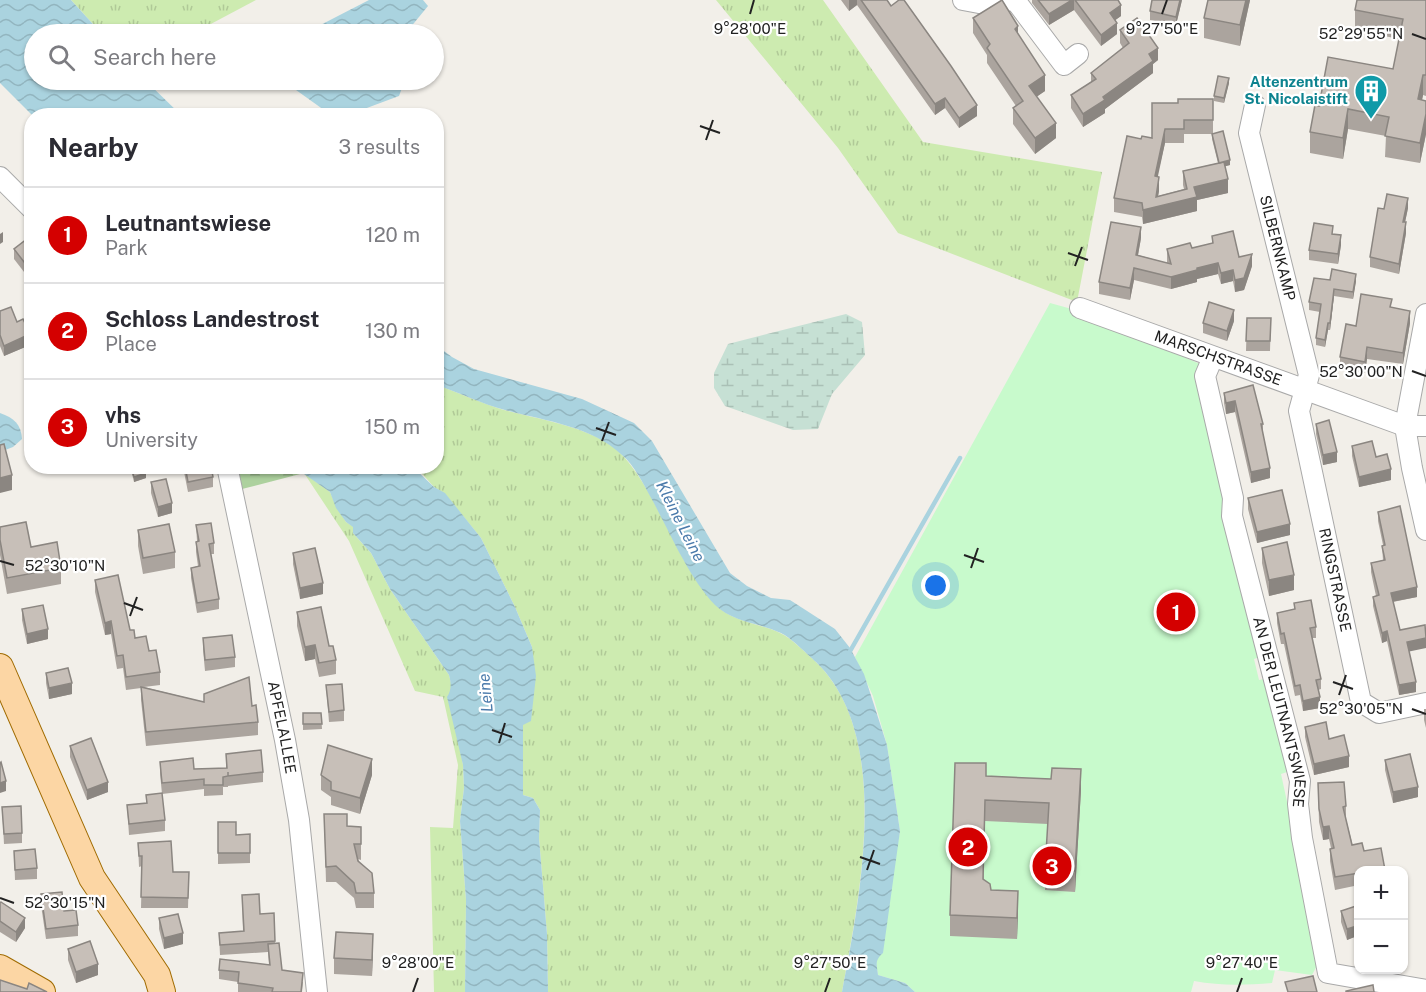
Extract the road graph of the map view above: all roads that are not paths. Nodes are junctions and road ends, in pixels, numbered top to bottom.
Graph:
1 (963, 0) edge
2 (1015, 0) edge
3 (1078, 54) dead end
4 (1255, 105) dead end
5 (0, 177) edge
6 (24, 201) edge
7 (1080, 308) dead end
8 (1426, 314) edge
9 (1213, 357) junction
10 (1306, 390) junction
11 (1405, 426) junction
12 (1426, 426) edge
13 (229, 474) edge
14 (1426, 530) edge
15 (0, 667) edge
16 (1426, 703) edge
17 (0, 968) edge
18 (1426, 990) edge
19 (42, 992) edge
20 (162, 992) edge
21 (317, 992) edge

1 - 2 street
2 - 3 street
4 - 10 street, SILBERNKAMP
5 - 6 street
7 - 9 street, MARSCHSTRASSE
8 - 11 street
9 - 10 street, MARSCHSTRASSE
9 - 18 street, AN DER LEUTNANTSWIESE
10 - 11 street, MARSCHSTRASSE
10 - 16 street, RINGSTRASSE
11 - 12 street, MARSCHSTRASSE
11 - 14 street
13 - 21 street, APFELALLEE
15 - 20 main road
17 - 19 main road

